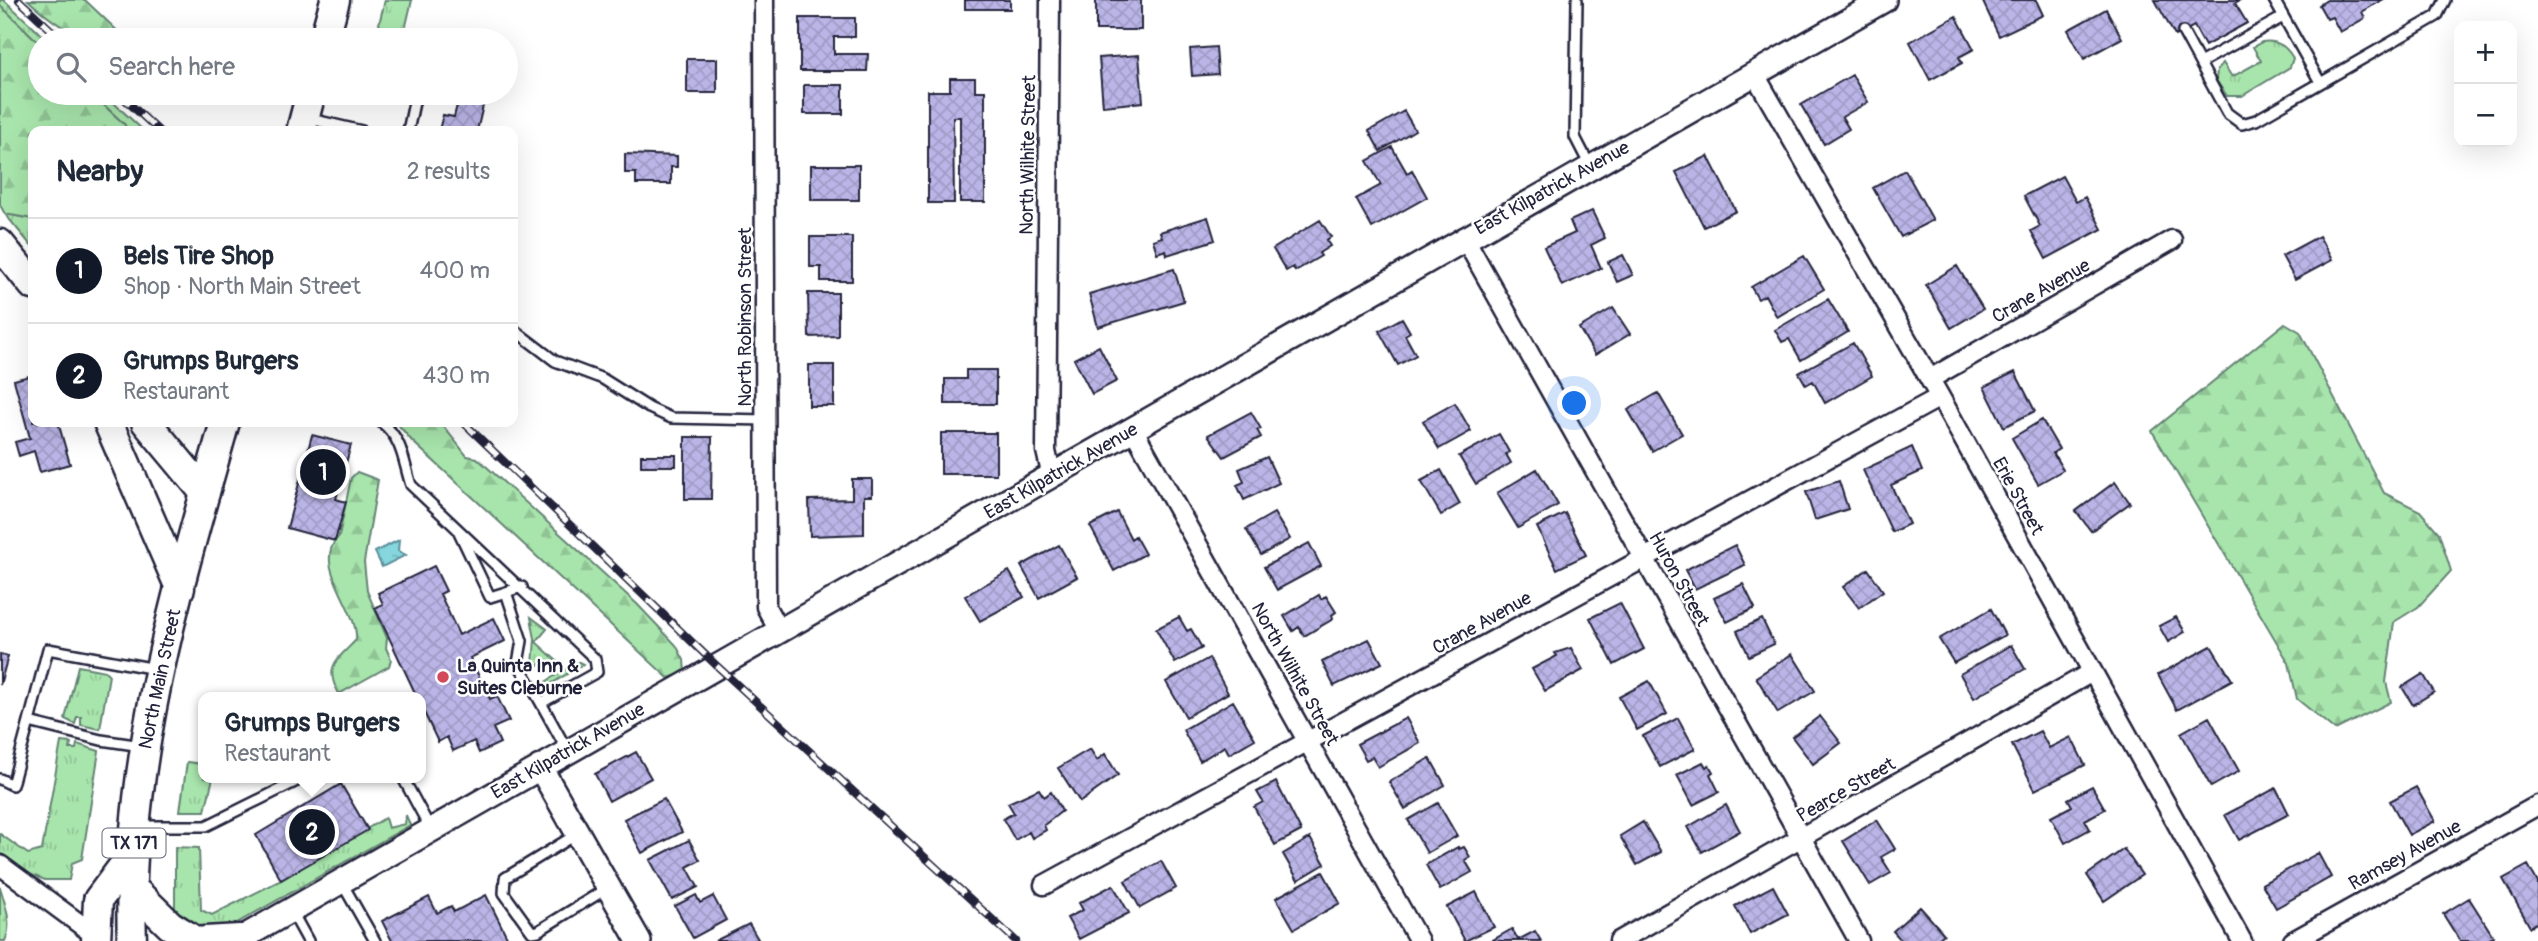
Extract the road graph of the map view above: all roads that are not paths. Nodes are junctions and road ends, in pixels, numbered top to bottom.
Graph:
1 (335, 0) edge
2 (764, 0) edge
3 (1050, 0) edge
4 (1577, 0) edge
5 (1884, 0) edge
6 (2274, 0) edge
7 (2445, 0) edge
8 (2283, 17) junction
9 (327, 28) edge
10 (2183, 32) dead end
11 (2200, 62) junction
12 (1755, 73) junction
13 (2320, 82) junction
14 (413, 105) edge
15 (306, 114) edge
16 (346, 126) edge
17 (409, 126) edge
18 (1591, 167) junction
19 (1464, 237) junction
20 (2172, 240) dead end
21 (1, 245) edge
22 (28, 279) edge
23 (518, 333) edge
24 (1930, 379) junction
25 (1940, 397) junction
26 (766, 420) junction
27 (110, 427) edge
28 (150, 427) edge
29 (224, 427) edge
30 (387, 427) edge
31 (1133, 429) junction
32 (1052, 477) junction
33 (205, 493) junction
34 (457, 527) junction
35 (1642, 558) junction
36 (522, 587) junction
37 (180, 588) junction
38 (506, 592) junction
39 (779, 631) junction
40 (158, 670) junction
41 (2092, 672) junction
42 (541, 703) junction
43 (29, 722) junction
44 (1309, 743) junction
45 (145, 746) junction
46 (567, 751) junction
47 (540, 767) junction
48 (0, 779) edge
49 (293, 783) edge
50 (406, 783) edge
51 (2538, 805) edge
52 (135, 825) junction
53 (431, 829) junction
54 (579, 833) junction
55 (1801, 840) junction
56 (133, 853) junction
57 (0, 865) edge
58 (341, 881) junction
59 (1044, 886) dead end
60 (131, 887) junction
61 (608, 888) junction
62 (290, 910) junction
63 (96, 939) edge
64 (238, 940) edge
65 (132, 941) edge
66 (195, 941) edge
67 (205, 941) edge
68 (308, 941) edge
69 (375, 941) edge
70 (639, 941) edge
71 (1419, 941) edge
72 (1619, 941) edge
73 (1858, 941) edge
74 (2242, 941) edge
75 (2292, 941) edge

1 - 9 main road
2 - 26 street, North Robinson Street
3 - 32 street, North Wilhite Street
4 - 18 lane
5 - 12 street, East Kilpatrick Avenue
6 - 8 lane
7 - 13 lane
8 - 11 lane
8 - 13 lane
10 - 11 lane
11 - 13 lane
12 - 18 street, East Kilpatrick Avenue
12 - 24 street, Erie Street
14 - 17 lane
15 - 16 lane
18 - 19 street, East Kilpatrick Avenue
19 - 31 street, East Kilpatrick Avenue
19 - 35 street, Huron Street
20 - 24 street, Crane Avenue
21 - 22 main road
23 - 26 lane
24 - 25 street, Erie Street
25 - 35 street, Crane Avenue
25 - 41 street, Erie Street
26 - 39 street, North Robinson Street
27 - 37 main road
28 - 33 main road
29 - 33 main road, North Main Street
30 - 34 lane
31 - 32 street, East Kilpatrick Avenue
31 - 44 street, North Wilhite Street
32 - 39 street, East Kilpatrick Avenue
33 - 37 main road, North Main Street / TX 171
34 - 36 lane
34 - 38 lane
35 - 44 street, Crane Avenue
35 - 55 street, Huron Street
36 - 38 lane
36 - 42 lane
37 - 40 main road, North Main Street / TX 171
38 - 42 lane
39 - 46 street, East Kilpatrick Avenue
40 - 43 lane
40 - 45 main road, North Main Street / TX 171
41 - 55 street, Pearce Street
41 - 74 street, Erie Street
42 - 46 lane
43 - 45 lane
43 - 48 lane
44 - 59 street, Crane Avenue
44 - 71 street, North Wilhite Street
45 - 52 main road, North Main Street / TX 171
46 - 47 street, East Kilpatrick Avenue
47 - 53 street, East Kilpatrick Avenue
47 - 54 street
49 - 52 lane
50 - 53 lane
51 - 75 street, Ramsey Avenue
52 - 56 main road, North Main Street / TX 171
53 - 58 street, East Kilpatrick Avenue
54 - 61 street
54 - 61 lane
55 - 72 street, Pearce Street
55 - 73 street, Huron Street
56 - 60 main road, North Main Street / TX 171
56 - 63 main road
57 - 63 street
58 - 62 street, East Kilpatrick Avenue
58 - 69 lane
60 - 65 main road, North Main Street / TX 171
60 - 66 main road
61 - 70 street
62 - 64 street, East Kilpatrick Avenue
62 - 68 lane
64 - 67 main road

